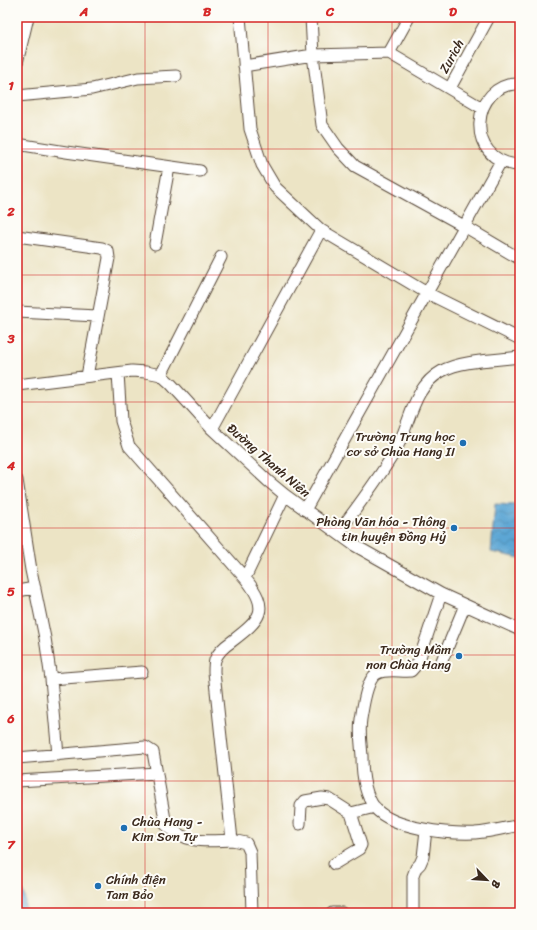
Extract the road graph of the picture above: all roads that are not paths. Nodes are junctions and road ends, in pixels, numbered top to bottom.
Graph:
1 (28, 17) edge
2 (240, 17) edge
3 (311, 17) edge
4 (409, 17) edge
5 (489, 17) edge
6 (389, 53) junction
7 (313, 55) junction
8 (17, 63) edge
9 (244, 66) junction
10 (176, 76) dead end
11 (520, 84) edge
12 (450, 88) junction
13 (17, 96) edge
14 (482, 108) junction
15 (17, 144) edge
16 (501, 160) junction
17 (520, 165) edge
18 (169, 167) junction
19 (200, 171) dead end
20 (464, 226) junction
21 (321, 230) junction
22 (17, 236) edge
23 (154, 244) dead end
24 (221, 257) dead end
25 (520, 259) edge
26 (426, 293) junction
27 (17, 312) edge
28 (98, 316) junction
29 (520, 339) edge
30 (520, 357) edge
31 (118, 373) junction
32 (161, 375) junction
33 (87, 376) junction
34 (17, 385) edge
35 (212, 429) junction
36 (17, 480) edge
37 (285, 496) junction
38 (305, 510) junction
39 (338, 533) junction
40 (245, 578) junction
41 (35, 588) junction
42 (17, 591) edge
43 (441, 594) junction
44 (465, 605) junction
45 (520, 630) edge
46 (441, 663) dead end
47 (142, 672) dead end
48 (51, 679) junction
49 (58, 755) junction
50 (17, 758) edge
51 (157, 773) junction
52 (17, 781) edge
53 (375, 807) junction
54 (351, 813) junction
55 (300, 824) dead end
56 (520, 825) edge
57 (426, 830) junction
58 (232, 840) junction
59 (334, 864) dead end
60 (252, 913) edge
61 (332, 913) edge
62 (342, 913) edge
63 (413, 913) edge

1 - 8 street
2 - 9 street
3 - 7 street
4 - 6 street
5 - 12 street, Zurich
6 - 7 street
6 - 12 street
7 - 9 street
7 - 20 street
9 - 21 street
10 - 13 street
11 - 14 street
12 - 14 street
14 - 16 street
15 - 18 street
16 - 17 street
16 - 20 street
18 - 19 street
18 - 23 street
20 - 25 street
20 - 26 street
21 - 26 street
21 - 35 street
22 - 28 street
24 - 32 street
26 - 29 street
26 - 38 street
27 - 28 street
28 - 33 street
30 - 39 street
31 - 32 street
31 - 33 street
31 - 40 street
32 - 35 street, Đường Thanh Niên
33 - 34 street
35 - 37 street, Đường Thanh Niên
36 - 41 street
37 - 38 street, Đường Thanh Niên
37 - 40 street
38 - 39 street, Đường Thanh Niên
39 - 43 street, Đường Thanh Niên
40 - 58 street
41 - 42 street
41 - 48 street
43 - 44 street, Đường Thanh Niên
43 - 53 street
44 - 45 street, Đường Thanh Niên
44 - 46 street
47 - 48 street
48 - 49 street
49 - 50 street
49 - 51 street
51 - 52 street
51 - 58 street
53 - 54 street
53 - 57 street
54 - 55 street
54 - 59 street
56 - 57 street
57 - 63 street
58 - 60 street
61 - 62 street

